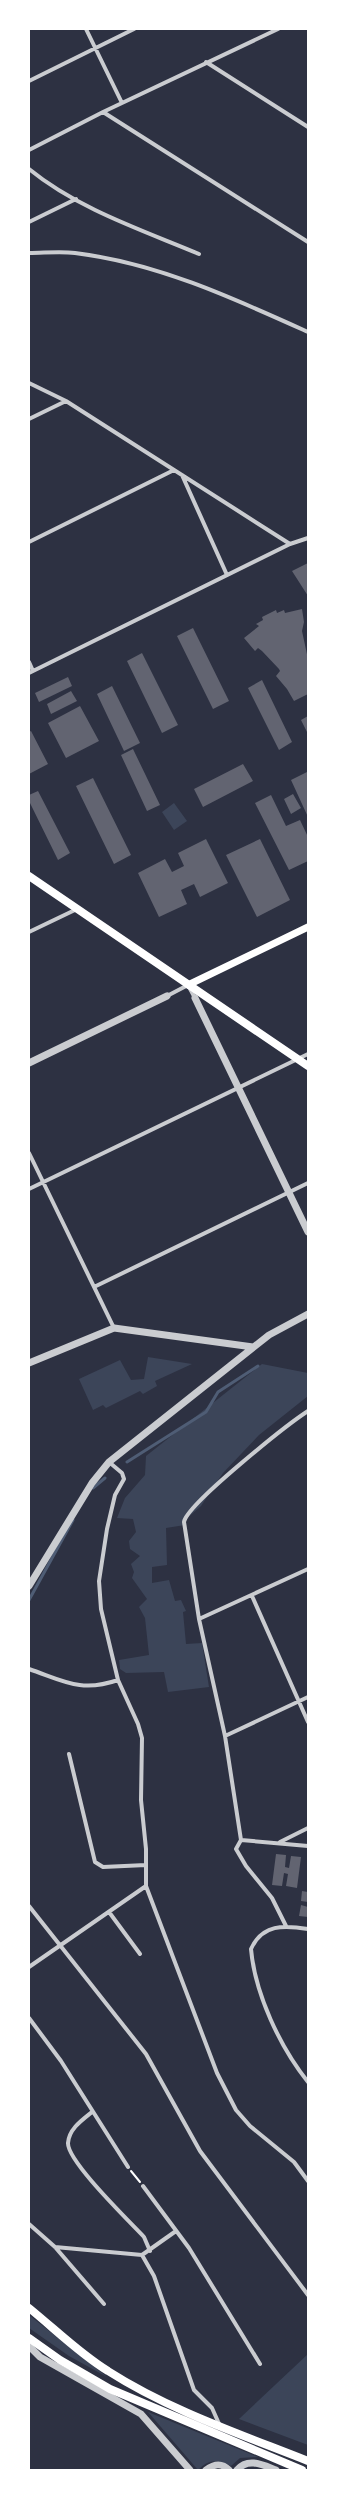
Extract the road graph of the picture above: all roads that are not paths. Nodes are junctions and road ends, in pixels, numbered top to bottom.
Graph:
1 (86, 29) edge
2 (134, 29) edge
3 (278, 29) edge
4 (95, 49) junction
5 (206, 62) junction
6 (29, 81) edge
7 (122, 103) junction
8 (103, 112) junction
9 (308, 127) edge
10 (29, 150) edge
11 (29, 169) edge
12 (76, 199) junction
13 (29, 222) edge
14 (308, 242) edge
15 (29, 253) edge
16 (199, 254) dead end
17 (308, 332) edge
18 (29, 383) edge
19 (66, 401) junction
20 (29, 419) edge
21 (174, 470) junction
22 (182, 475) junction
23 (308, 538) edge
24 (29, 542) edge
25 (290, 544) junction
26 (227, 575) junction
27 (29, 662) edge
28 (31, 672) edge
29 (29, 876) edge
30 (78, 909) junction
31 (308, 927) edge
32 (29, 932) edge
33 (188, 985) junction
34 (167, 996) joint
35 (195, 998) joint
36 (308, 1054) edge
37 (298, 1059) junction
38 (29, 1063) edge
39 (308, 1066) edge
40 (238, 1088) junction
41 (29, 1152) edge
42 (44, 1182) junction
43 (308, 1183) edge
44 (29, 1189) edge
45 (289, 1192) junction
46 (308, 1232) edge
47 (94, 1287) junction
48 (308, 1314) edge
49 (114, 1328) junction
50 (253, 1347) junction
51 (29, 1363) edge
52 (308, 1411) edge
53 (109, 1462) junction
54 (308, 1569) edge
55 (29, 1586) edge
56 (252, 1596) junction
57 (199, 1620) junction
58 (29, 1669) edge
59 (118, 1680) junction
60 (308, 1697) edge
61 (298, 1702) junction
62 (308, 1722) edge
63 (225, 1736) junction
64 (69, 1754) dead end
65 (308, 1828) edge
66 (240, 1840) junction
67 (278, 1842) junction
68 (308, 1846) edge
69 (146, 1865) junction
70 (146, 1886) junction
71 (29, 1906) edge
72 (109, 1912) junction
73 (286, 1926) junction
74 (308, 1929) edge
75 (60, 1946) junction
76 (140, 1954) dead end
77 (29, 1967) edge
78 (29, 2018) edge
79 (308, 2082) edge
80 (92, 2112) junction
81 (128, 2167) road end
82 (308, 2181) edge
83 (143, 2186) road end
84 (29, 2224) edge
85 (176, 2231) junction
86 (55, 2247) junction
87 (150, 2251) junction
88 (142, 2255) junction
89 (308, 2295) edge
90 (104, 2304) dead end
91 (29, 2308) edge
92 (29, 2338) edge
93 (29, 2346) edge
94 (260, 2364) dead end
95 (220, 2426) junction
96 (308, 2461) edge
97 (190, 2470) edge
98 (206, 2470) edge
99 (229, 2470) edge
100 (237, 2470) edge
101 (276, 2470) edge
102 (302, 2470) edge

1 - 4 street
2 - 4 street
3 - 5 street
4 - 6 street
4 - 7 street
5 - 7 street
5 - 9 street
7 - 8 street
8 - 10 street
8 - 14 street
11 - 12 street
12 - 13 street
12 - 16 street
15 - 17 street
18 - 19 street
19 - 20 street
19 - 21 street
21 - 22 street
21 - 24 street
22 - 25 street
22 - 26 street
23 - 25 street
25 - 26 street
26 - 28 street
27 - 28 street
29 - 30 main road
30 - 32 street
30 - 33 main road
31 - 33 main road
33 - 34 street
33 - 35 street
33 - 37 main road
34 - 38 street
35 - 40 street
36 - 37 street
37 - 39 main road
37 - 40 street
40 - 42 street
40 - 45 street
41 - 42 street
42 - 44 street
42 - 47 street
43 - 45 street
45 - 46 street
45 - 47 street
47 - 49 street
48 - 50 street
49 - 50 street
49 - 51 street
50 - 53 street
52 - 57 street
53 - 55 street
53 - 59 street
54 - 56 street
56 - 57 street
56 - 61 street
57 - 63 street
58 - 59 street
59 - 69 street
60 - 61 street
61 - 62 street
61 - 63 street
63 - 66 street
64 - 69 street
65 - 67 street
66 - 67 street
66 - 73 street
67 - 68 street
69 - 70 street
70 - 72 street
70 - 82 street
71 - 75 street
72 - 75 street
72 - 76 street
73 - 74 street
73 - 79 street
75 - 77 street
75 - 89 street
78 - 80 street
80 - 81 street
80 - 87 street
83 - 85 street
84 - 86 street
85 - 87 street
85 - 94 street
86 - 88 street
86 - 90 street
87 - 88 street
88 - 95 street
91 - 95 main road
92 - 102 main road
93 - 97 street
95 - 96 main road
98 - 99 street
100 - 101 street

